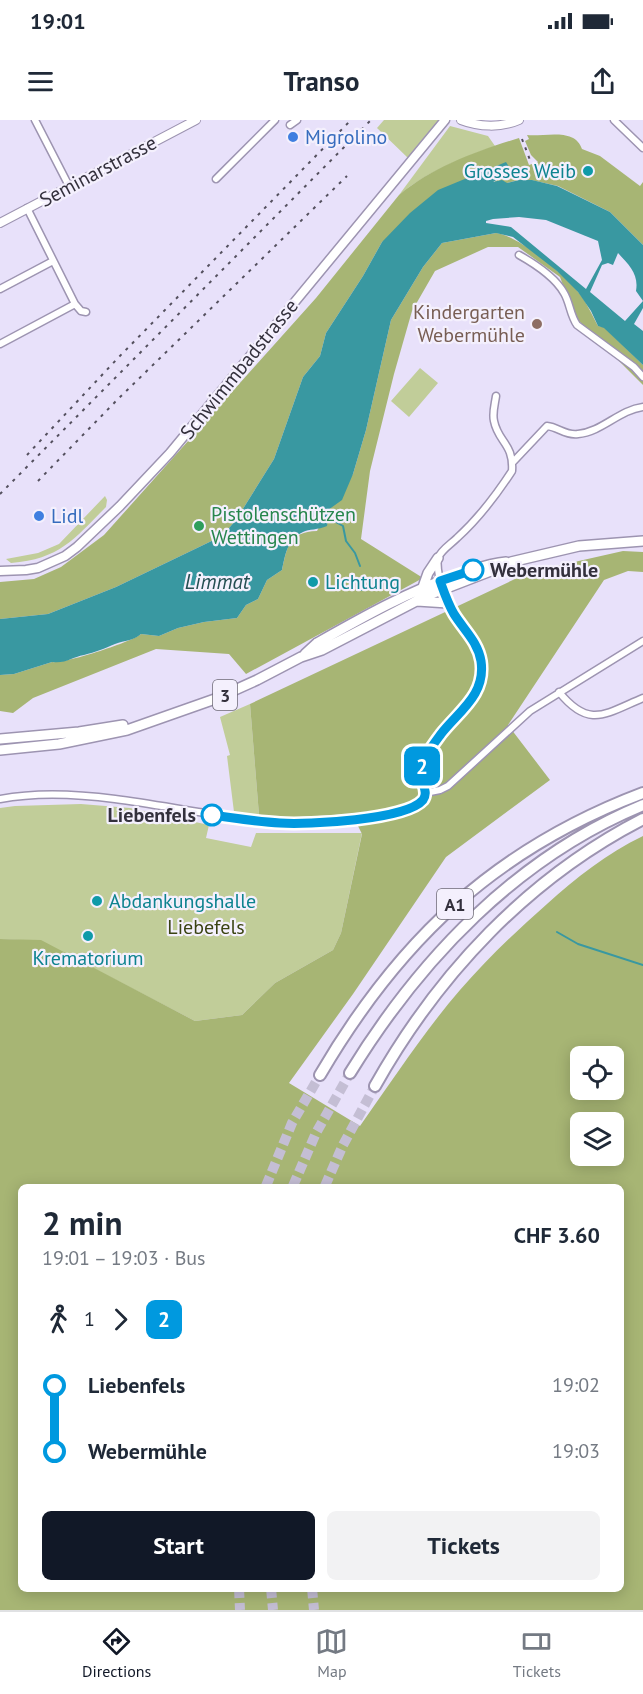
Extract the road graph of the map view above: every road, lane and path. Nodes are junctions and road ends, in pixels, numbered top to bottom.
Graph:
1 (35, 120) edge
2 (196, 120) edge
3 (274, 120) edge
4 (297, 120) edge
5 (445, 120) edge
6 (461, 120) edge
7 (519, 120) edge
8 (614, 120) edge
9 (290, 125) dead end
10 (643, 148) edge
11 (216, 179) dead end
12 (69, 186) junction
13 (27, 208) junction
14 (0, 223) edge
15 (519, 255) dead end
16 (53, 261) junction
17 (0, 289) edge
18 (75, 304) junction
19 (86, 312) dead end
20 (0, 344) edge
21 (643, 377) edge
22 (496, 396) dead end
23 (643, 407) edge
24 (513, 462) junction
25 (643, 541) edge
26 (438, 558) junction
27 (0, 571) edge
28 (441, 585) junction
29 (423, 587) junction
30 (414, 601) junction
31 (448, 603) junction
32 (643, 641) edge
33 (301, 657) junction
34 (559, 693) junction
35 (643, 698) edge
36 (146, 723) junction
37 (0, 739) edge
38 (0, 750) edge
39 (425, 793) junction
40 (643, 793) edge
41 (0, 799) edge
42 (643, 806) edge
43 (643, 819) edge
44 (350, 1073) tunnel mouth
45 (320, 1075) tunnel mouth
46 (375, 1086) tunnel mouth

1 - 12 street
2 - 12 street, Seminarstrasse
3 - 11 street
4 - 9 street
5 - 27 main road, Schwimmbadstrasse
6 - 7 street
8 - 10 street
12 - 13 street, Seminarstrasse
13 - 14 street, Seminarstrasse
13 - 16 street
15 - 21 street
16 - 17 street
16 - 18 street
18 - 19 street
18 - 20 street
22 - 24 street
23 - 24 street
24 - 26 street
25 - 28 main road, 3
26 - 28 street
26 - 29 main road
28 - 29 main road, 3
28 - 30 main road, 3
28 - 31 street
29 - 33 main road, 3
30 - 31 main road
30 - 33 main road, 3
31 - 39 street
32 - 34 street
33 - 36 main road, 3
34 - 35 street
34 - 39 street
36 - 37 main road, 3
36 - 38 main road, 3
39 - 41 street
40 - 45 highway, A1
42 - 44 highway, A1
43 - 46 highway, A1

